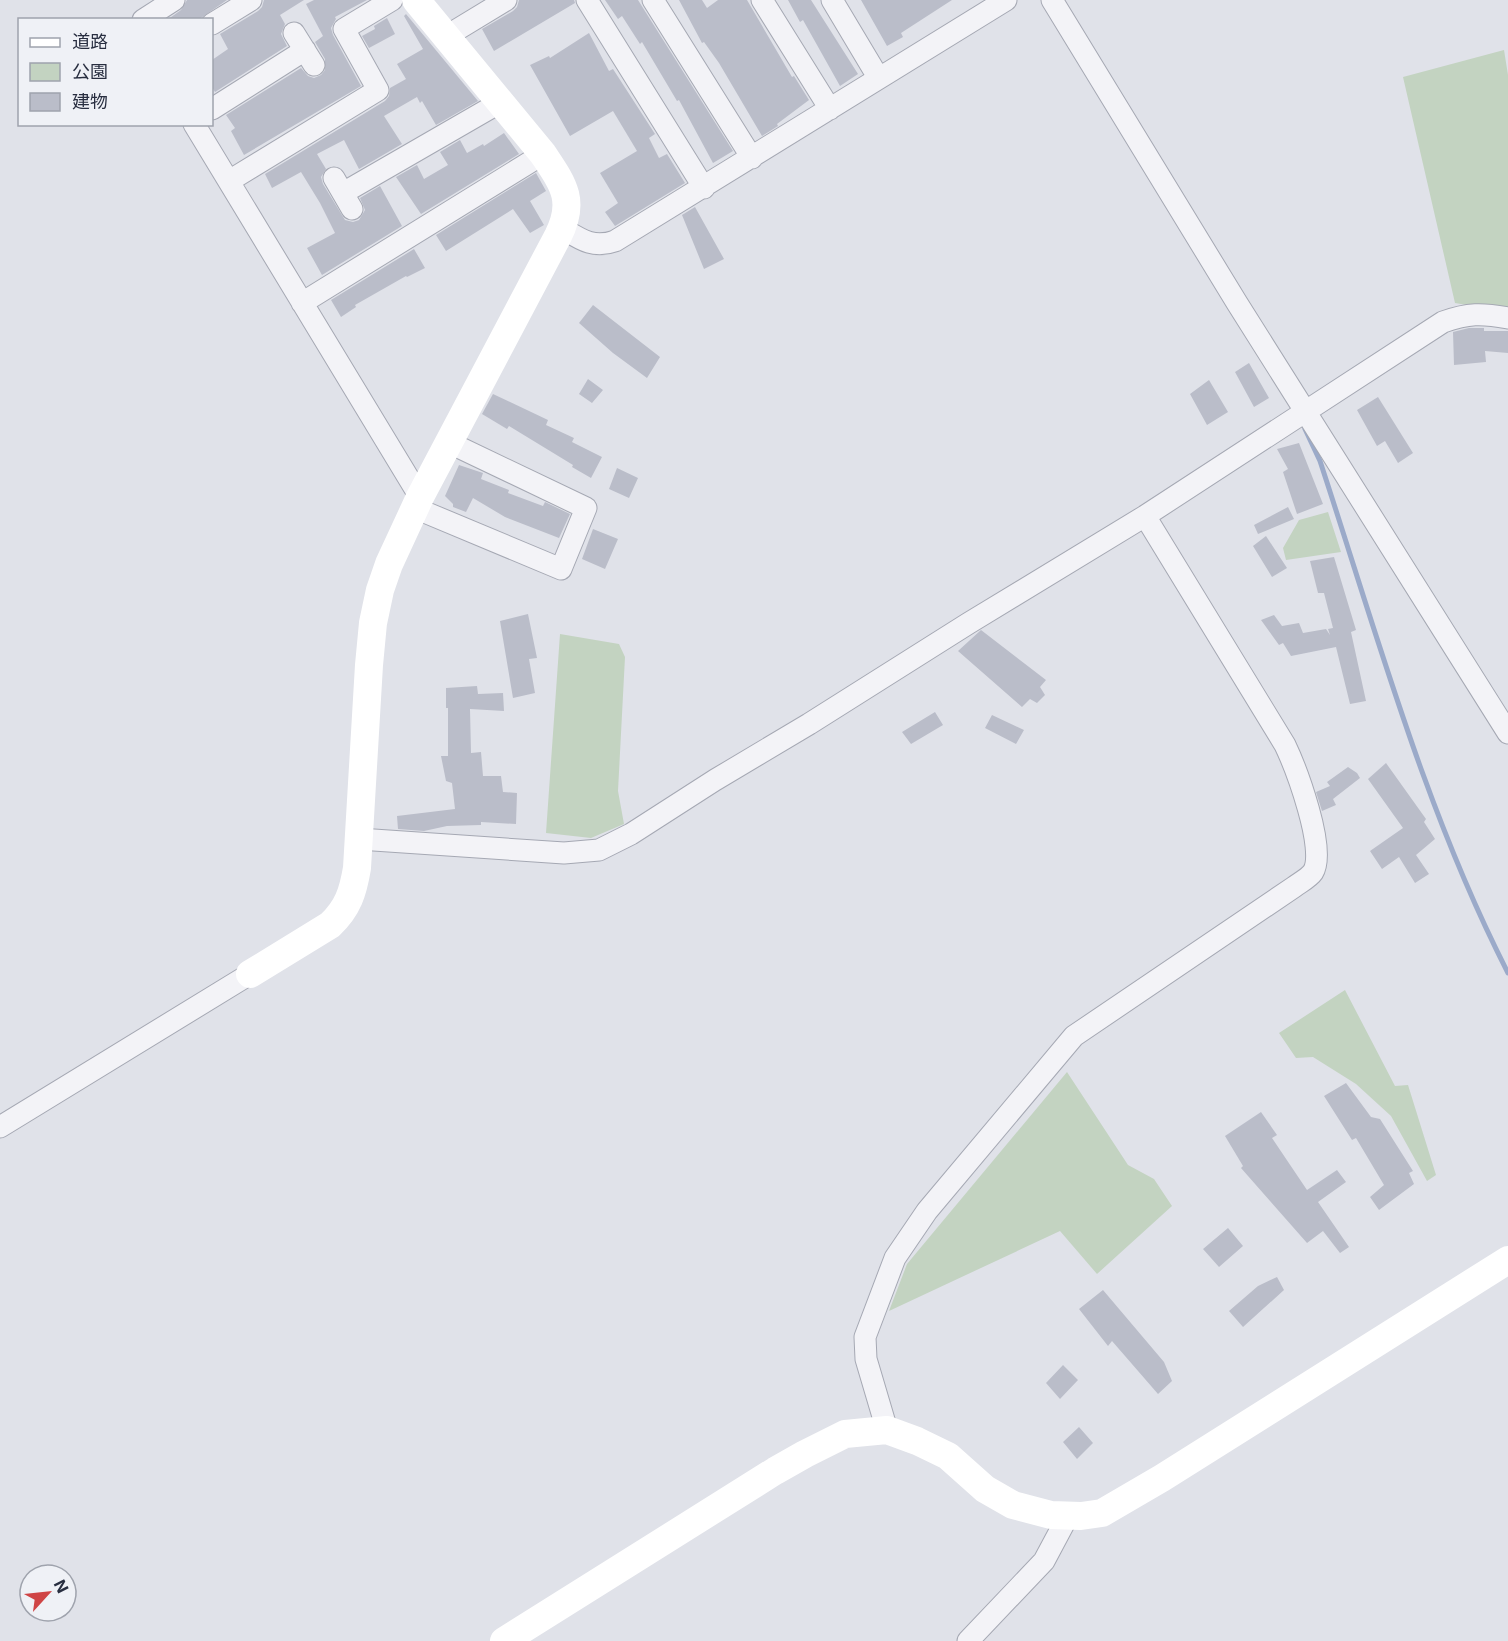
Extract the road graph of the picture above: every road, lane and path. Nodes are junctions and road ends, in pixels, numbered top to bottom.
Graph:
1 (174, 0) edge
2 (250, 0) edge
3 (392, 0) edge
4 (416, 0) edge
5 (587, 0) edge
6 (653, 0) edge
7 (762, 0) edge
8 (832, 0) edge
9 (1006, 0) edge
10 (1052, 0) edge
11 (503, 1) edge
12 (978, 7) edge
13 (145, 18) edge
14 (213, 23) edge
15 (445, 37) junction
16 (304, 50) dead end
17 (878, 78) junction
18 (499, 103) junction
19 (213, 108) edge
20 (830, 109) junction
21 (195, 126) edge
22 (543, 154) junction
23 (752, 158) junction
24 (229, 181) junction
25 (704, 188) junction
26 (343, 193) dead end
27 (562, 228) junction
28 (302, 303) junction
29 (1508, 318) edge
30 (1307, 412) junction
31 (450, 443) junction
32 (418, 502) junction
33 (1145, 516) junction
34 (1508, 733) edge
35 (359, 839) junction
36 (250, 974) joint
37 (0, 1127) edge
38 (1508, 1260) edge
39 (887, 1430) junction
40 (1068, 1516) junction
41 (504, 1641) edge
42 (968, 1641) edge

1 - 13 street
2 - 14 street
3 - 24 street
4 - 15 street
5 - 25 street
6 - 23 street
7 - 20 street
8 - 17 street
9 - 12 street
10 - 30 street
11 - 15 street
12 - 17 street
15 - 18 street
16 - 19 street
17 - 20 street
18 - 22 street
18 - 26 street
20 - 23 street
21 - 24 street
22 - 27 street
22 - 28 street
23 - 25 street
24 - 28 street
25 - 27 street
27 - 31 street
28 - 32 street
29 - 30 street
30 - 33 street
30 - 34 street
31 - 32 street
31 - 32 street
32 - 35 street
33 - 35 street
33 - 39 street
35 - 36 street
36 - 37 street
38 - 40 street
39 - 40 street
39 - 41 street
40 - 42 street

